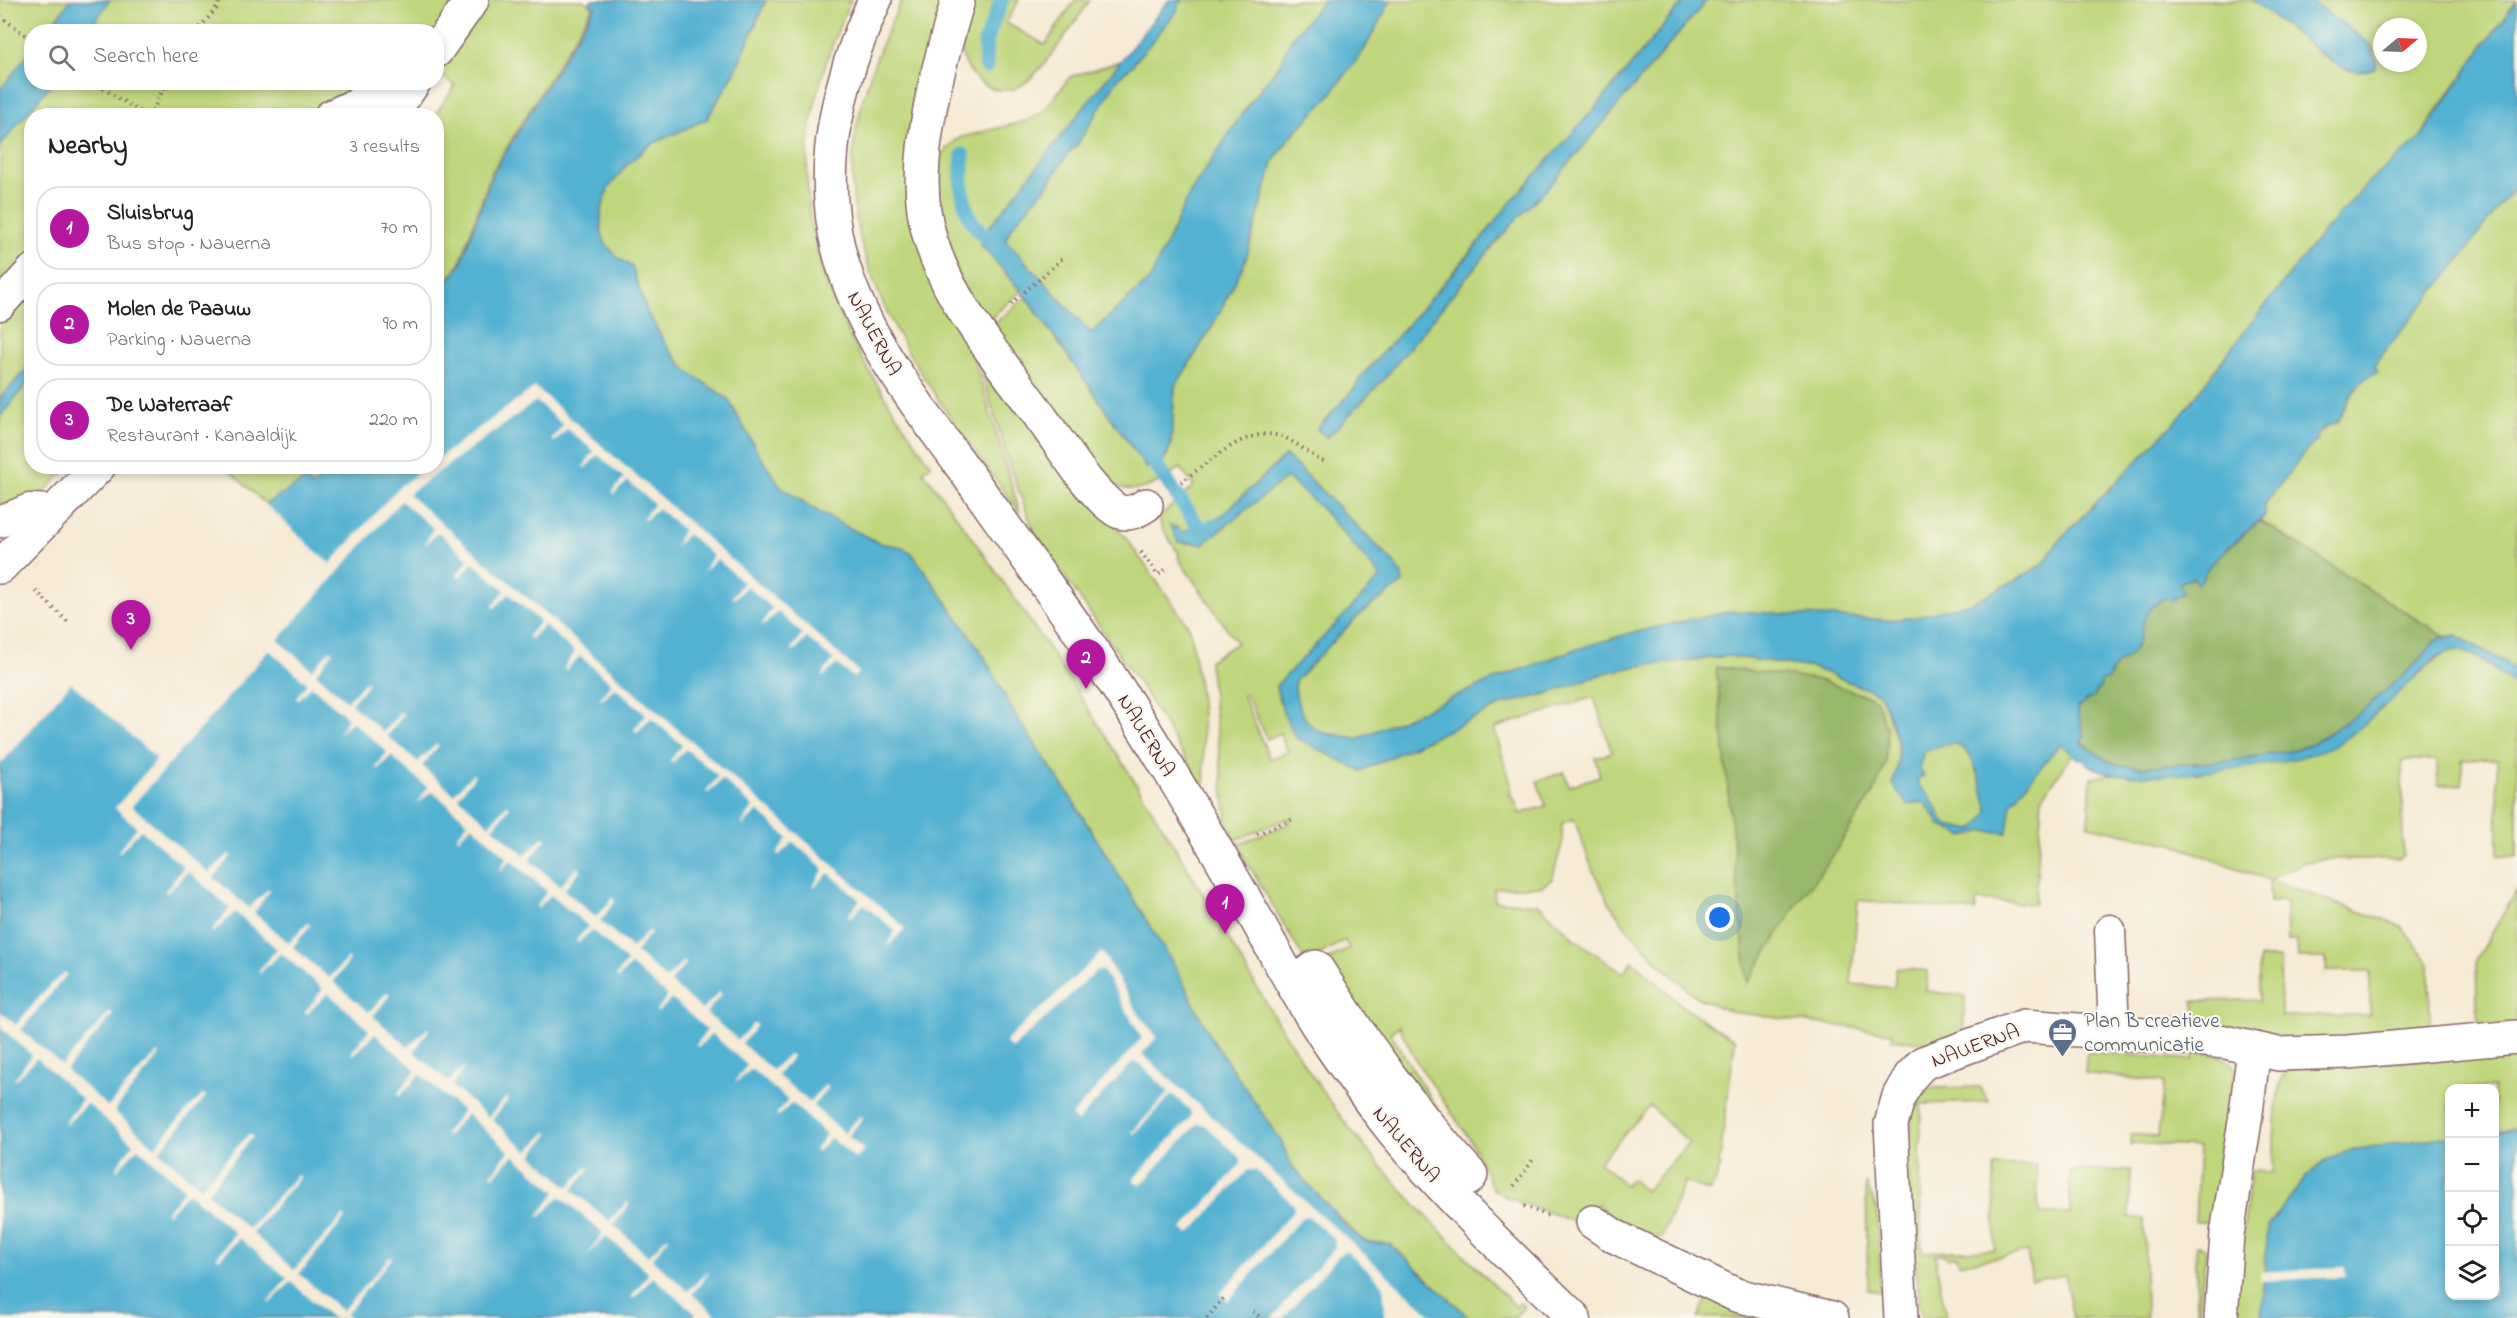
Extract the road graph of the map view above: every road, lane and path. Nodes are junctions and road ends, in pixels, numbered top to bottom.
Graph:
1 (220, 0) edge
2 (472, 0) edge
3 (875, 0) edge
4 (958, 0) edge
5 (0, 16) edge
6 (202, 24) edge
7 (24, 35) edge
8 (444, 40) edge
9 (106, 90) edge
10 (163, 90) edge
11 (391, 90) edge
12 (409, 90) edge
13 (136, 108) edge
14 (153, 108) edge
15 (346, 108) edge
16 (396, 108) edge
17 (1062, 259) dead end
18 (24, 279) edge
19 (1023, 294) dead end
20 (0, 305) edge
21 (1323, 462) dead end
22 (92, 474) edge
23 (1146, 506) joint
24 (58, 510) junction
25 (0, 522) edge
26 (0, 567) edge
27 (1293, 819) dead end
28 (1247, 838) dead end
29 (2110, 930) dead end
30 (1316, 967) joint
31 (2114, 1032) junction
32 (2517, 1037) edge
33 (2254, 1049) junction
34 (1534, 1157) dead end
35 (1530, 1163) dead end
36 (1593, 1222) dead end
37 (1225, 1296) dead end
38 (1253, 1311) dead end
39 (1207, 1318) edge
40 (1261, 1318) edge
41 (1574, 1318) edge
42 (1832, 1318) edge
43 (1902, 1318) edge
44 (2221, 1318) edge

1 - 6 path
2 - 8 street
3 - 41 street, NAUERNA
4 - 23 street
5 - 7 path
9 - 13 path
10 - 14 path
11 - 15 lane
12 - 16 street
17 - 19 path
18 - 20 lane
21 - 23 path
22 - 24 street
24 - 25 lane
24 - 26 street
27 - 28 path
29 - 31 lane
30 - 30 street, NAUERNA
31 - 33 street, NAUERNA
31 - 43 street, NAUERNA
32 - 33 street, NAUERNA
33 - 44 street
34 - 35 path
36 - 42 street
37 - 39 path
38 - 40 path

